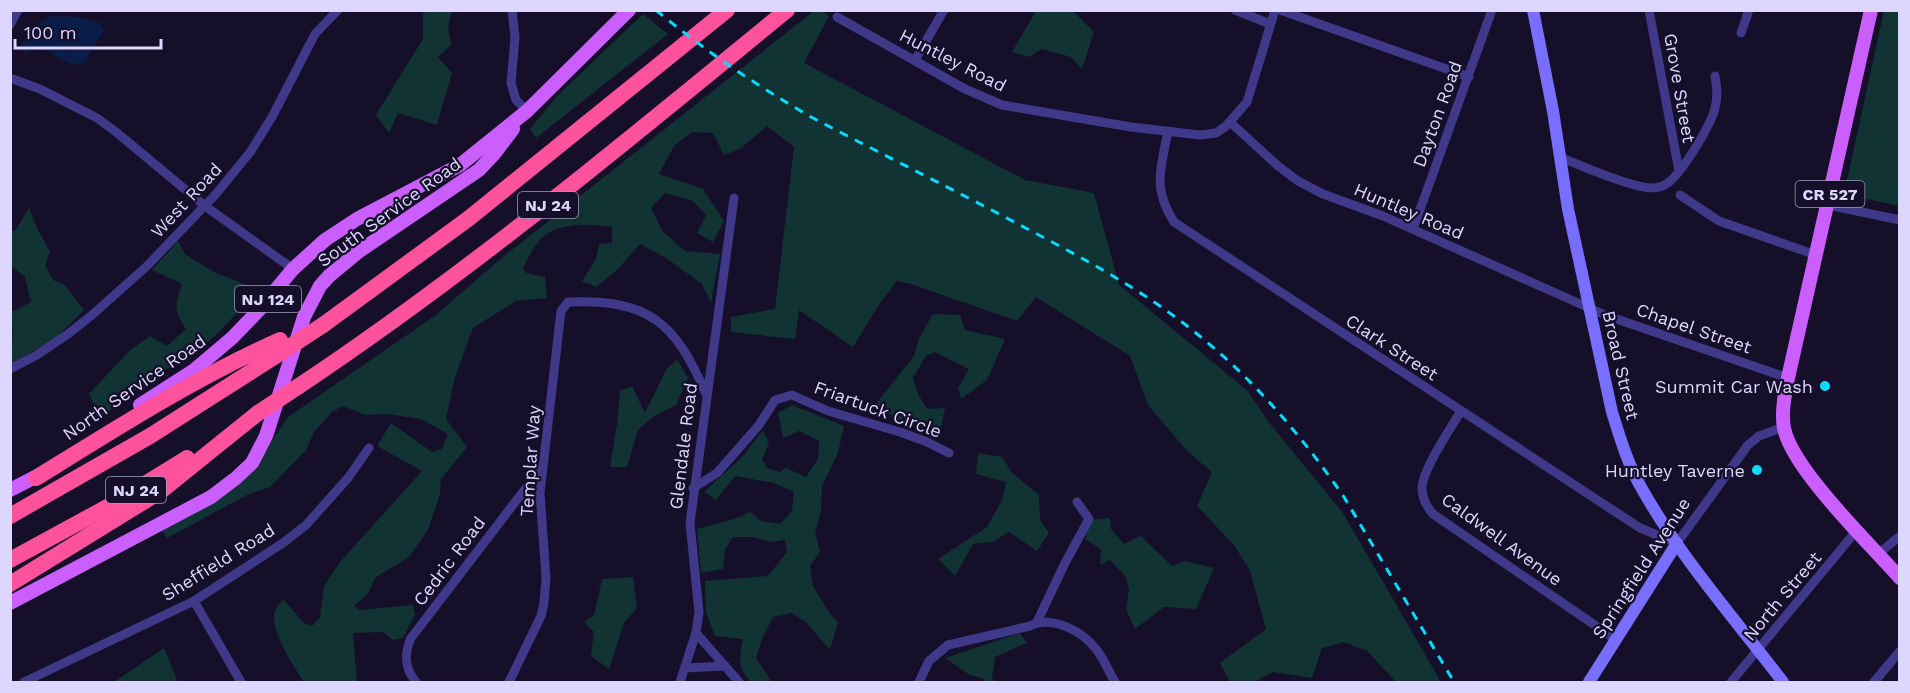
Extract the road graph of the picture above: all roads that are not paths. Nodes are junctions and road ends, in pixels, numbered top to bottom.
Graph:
1 (18, 10) edge
2 (338, 10) edge
3 (512, 10) edge
4 (629, 10) edge
5 (727, 10) edge
6 (788, 10) edge
7 (944, 10) edge
8 (1235, 10) edge
9 (1275, 10) edge
10 (1280, 10) edge
11 (1492, 10) edge
12 (1533, 10) edge
13 (1649, 10) edge
14 (1749, 10) edge
15 (1871, 10) edge
16 (837, 17) dead end
17 (1270, 24) junction
18 (10, 25) edge
19 (1741, 33) dead end
20 (915, 60) junction
21 (1714, 76) dead end
22 (1469, 77) junction
23 (10, 78) edge
24 (527, 111) junction
25 (1230, 122) junction
26 (1168, 132) junction
27 (1560, 157) junction
28 (1679, 171) junction
29 (1680, 195) dead end
30 (734, 198) dead end
31 (1828, 205) junction
32 (205, 206) junction
33 (1899, 220) edge
34 (1413, 229) junction
35 (1816, 255) junction
36 (293, 269) junction
37 (1590, 309) junction
38 (323, 325) junction
39 (10, 369) edge
40 (1788, 378) junction
41 (706, 394) junction
42 (1461, 411) junction
43 (258, 413) junction
44 (1784, 427) junction
45 (369, 448) dead end
46 (949, 453) dead end
47 (542, 467) junction
48 (36, 478) junction
49 (693, 489) junction
50 (10, 490) edge
51 (1077, 502) dead end
52 (10, 516) edge
53 (1857, 530) junction
54 (1899, 536) edge
55 (1677, 543) junction
56 (1878, 554) junction
57 (10, 560) edge
58 (1899, 578) edge
59 (10, 584) edge
60 (194, 601) junction
61 (10, 603) edge
62 (1037, 622) junction
63 (696, 633) junction
64 (1615, 639) junction
65 (1758, 650) junction
66 (1899, 651) edge
67 (725, 666) junction
68 (685, 668) junction
69 (24, 682) edge
70 (241, 682) edge
71 (416, 682) edge
72 (509, 682) edge
73 (680, 682) edge
74 (739, 682) edge
75 (920, 682) edge
76 (1115, 682) edge
77 (1589, 682) edge
78 (1731, 682) edge
79 (1783, 682) edge
80 (1874, 682) edge

1 - 18 street
2 - 32 street, West Road
3 - 24 street
4 - 24 main road, NJ 124
5 - 38 highway, NJ 24
6 - 43 highway, NJ 24, bridge
7 - 20 street
8 - 17 street
9 - 17 street
10 - 22 street
11 - 22 street, Dayton Road
12 - 27 main road, Broad Street
13 - 28 street, Grove Street
14 - 19 street
15 - 31 main road, CR 527
16 - 20 street, Huntley Road
17 - 25 street
20 - 26 street, Huntley Road
21 - 28 street
22 - 34 street, Dayton Road
23 - 32 street
24 - 36 main road, North Service Road / NJ 124
24 - 61 main road, South Service Road / NJ 124
25 - 26 street, Huntley Road
25 - 34 street, Huntley Road
26 - 42 street, Clark Street
27 - 28 street
27 - 37 main road, Broad Street
29 - 35 street
30 - 41 street, Glendale Road
31 - 33 street
31 - 35 main road, CR 527
32 - 36 street
32 - 39 street, West Road
34 - 37 street, Huntley Road
35 - 40 main road, CR 527
36 - 48 main road, North Service Road / NJ 124
37 - 40 street, Chapel Street
37 - 55 main road, Broad Street
38 - 48 highway, bridge
38 - 52 highway, NJ 24, bridge
40 - 44 main road, CR 527
41 - 47 street, Templar Way
41 - 49 street, Glendale Road
42 - 55 street, Clark Street
42 - 64 street, Caldwell Avenue
43 - 57 highway, NJ 24
43 - 59 highway
44 - 53 main road, CR 527
44 - 55 street, Springfield Avenue
45 - 60 street, Sheffield Road
46 - 49 street, Friartuck Circle
47 - 71 street, Cedric Road
47 - 72 street, Templar Way
48 - 50 main road, North Service Road / NJ 124
49 - 63 street, Glendale Road
51 - 62 street
53 - 56 main road, CR 527
53 - 65 street, North Street
54 - 56 street
55 - 64 main road, Springfield Avenue
55 - 65 main road, Broad Street
56 - 58 main road, CR 527
60 - 69 street, Sheffield Road
60 - 70 street
62 - 75 street
62 - 76 street
63 - 67 street
63 - 68 street, Glendale Road
64 - 77 main road, Springfield Avenue
65 - 78 street, North Street
65 - 79 main road, Broad Street
66 - 80 street
67 - 68 street
67 - 74 street
68 - 73 street, Glendale Road

